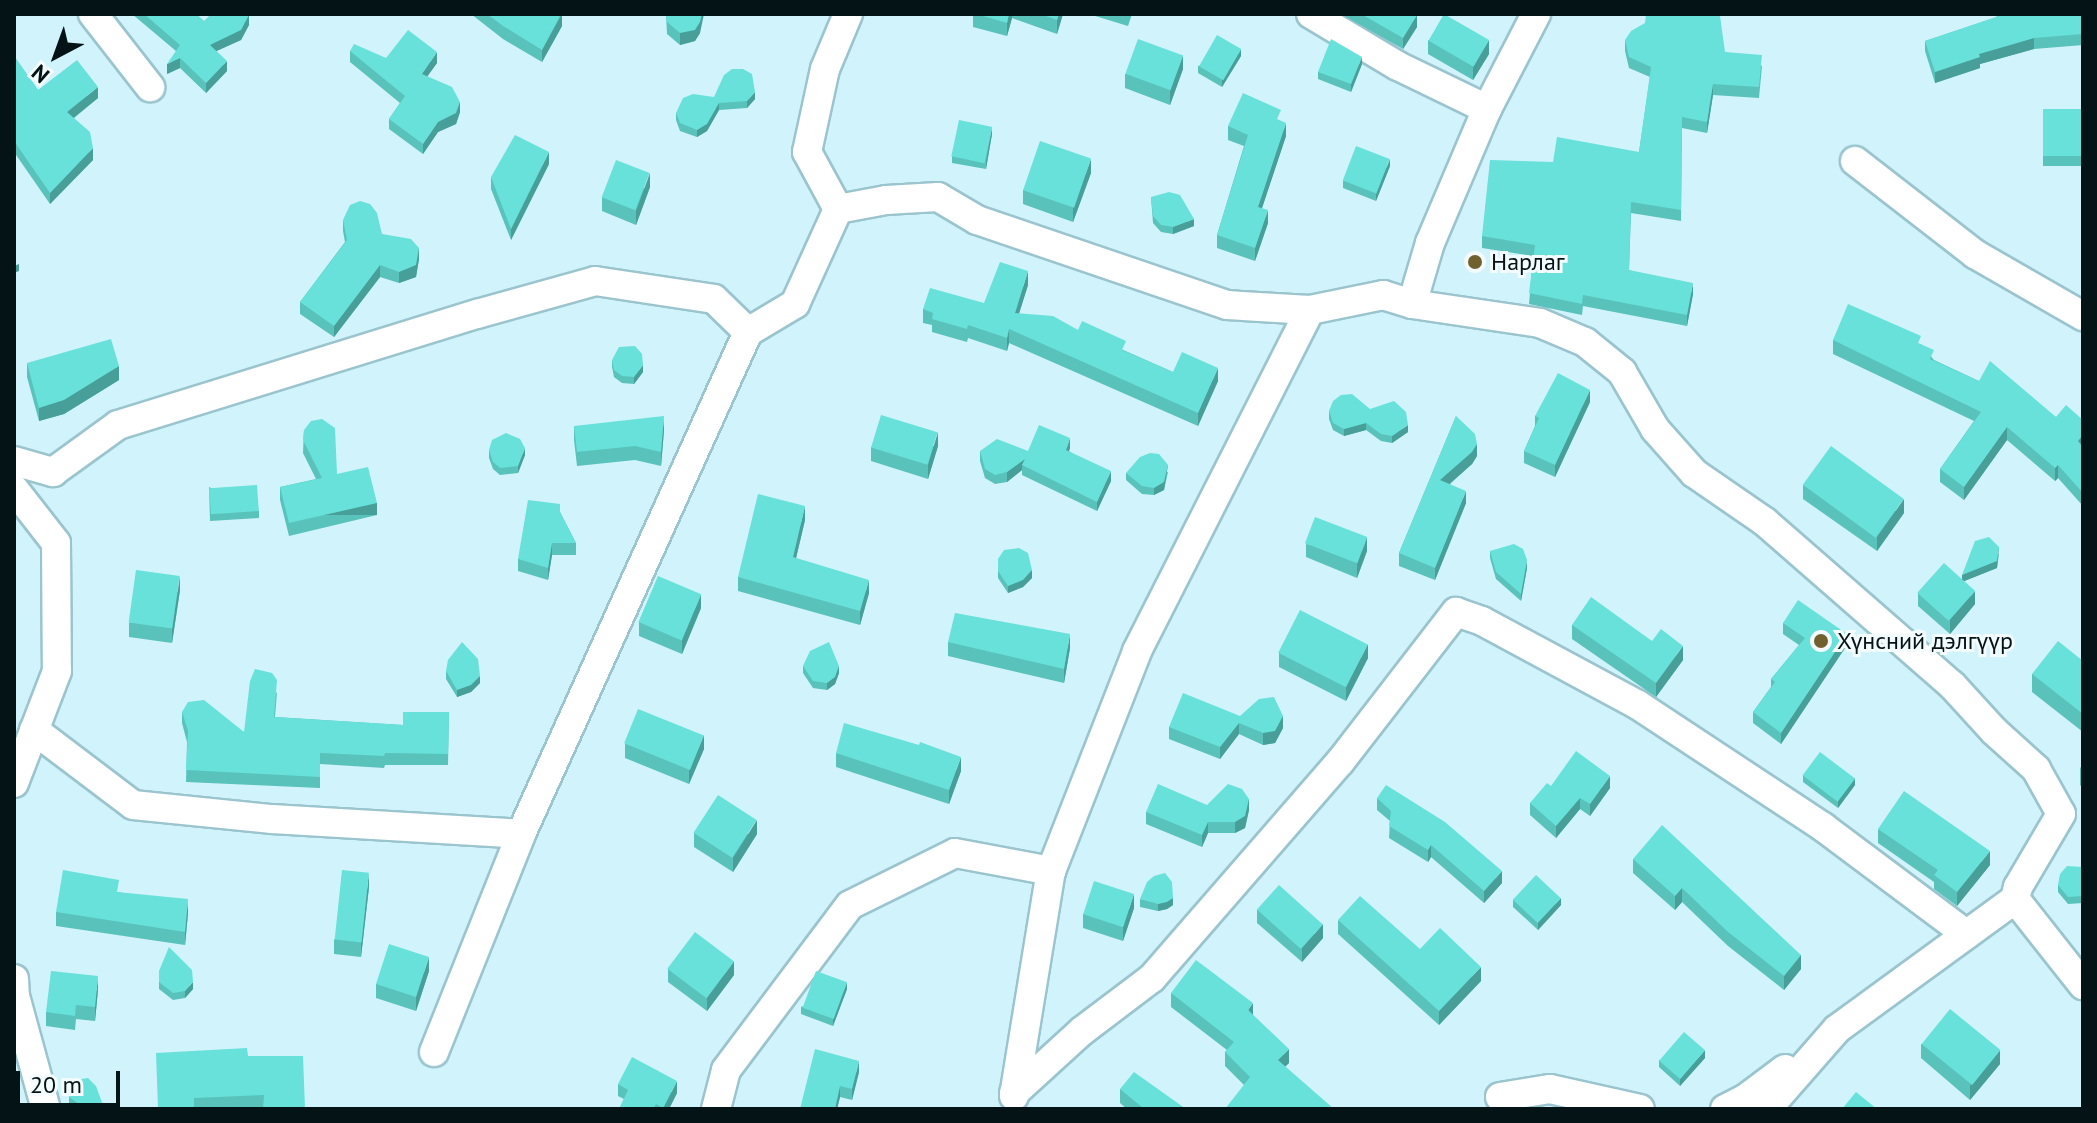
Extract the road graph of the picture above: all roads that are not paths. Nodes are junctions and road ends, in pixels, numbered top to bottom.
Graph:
1 (93, 14) edge
2 (848, 14) edge
3 (1311, 14) edge
4 (1536, 14) edge
5 (150, 87) dead end
6 (1487, 109) junction
7 (1855, 161) dead end
8 (838, 209) junction
9 (1412, 304) junction
10 (1310, 310) junction
11 (2083, 316) edge
12 (748, 332) junction
13 (14, 461) edge
14 (14, 489) edge
15 (34, 730) junction
16 (14, 783) edge
17 (2072, 818) edge
18 (521, 834) junction
19 (1051, 871) junction
20 (2015, 899) junction
21 (1966, 934) junction
22 (14, 979) edge
23 (2083, 985) edge
24 (1837, 1029) junction
25 (434, 1052) dead end
26 (1500, 1097) dead end
27 (1013, 1101) edge
28 (46, 1109) edge
29 (716, 1109) edge
30 (1640, 1109) edge
31 (1725, 1109) edge
32 (1767, 1109) edge

1 - 5 street
2 - 8 street
3 - 6 street
4 - 6 street
6 - 9 street
7 - 11 street
8 - 10 street
8 - 12 street
9 - 10 street
9 - 17 street
10 - 19 street
12 - 13 street
12 - 18 street
14 - 15 street
15 - 16 street
15 - 18 street
17 - 20 street
18 - 25 street
19 - 27 street
19 - 29 street
20 - 21 street
20 - 23 street
21 - 24 street
21 - 27 street
22 - 28 street
24 - 31 street
24 - 32 street
26 - 30 street

